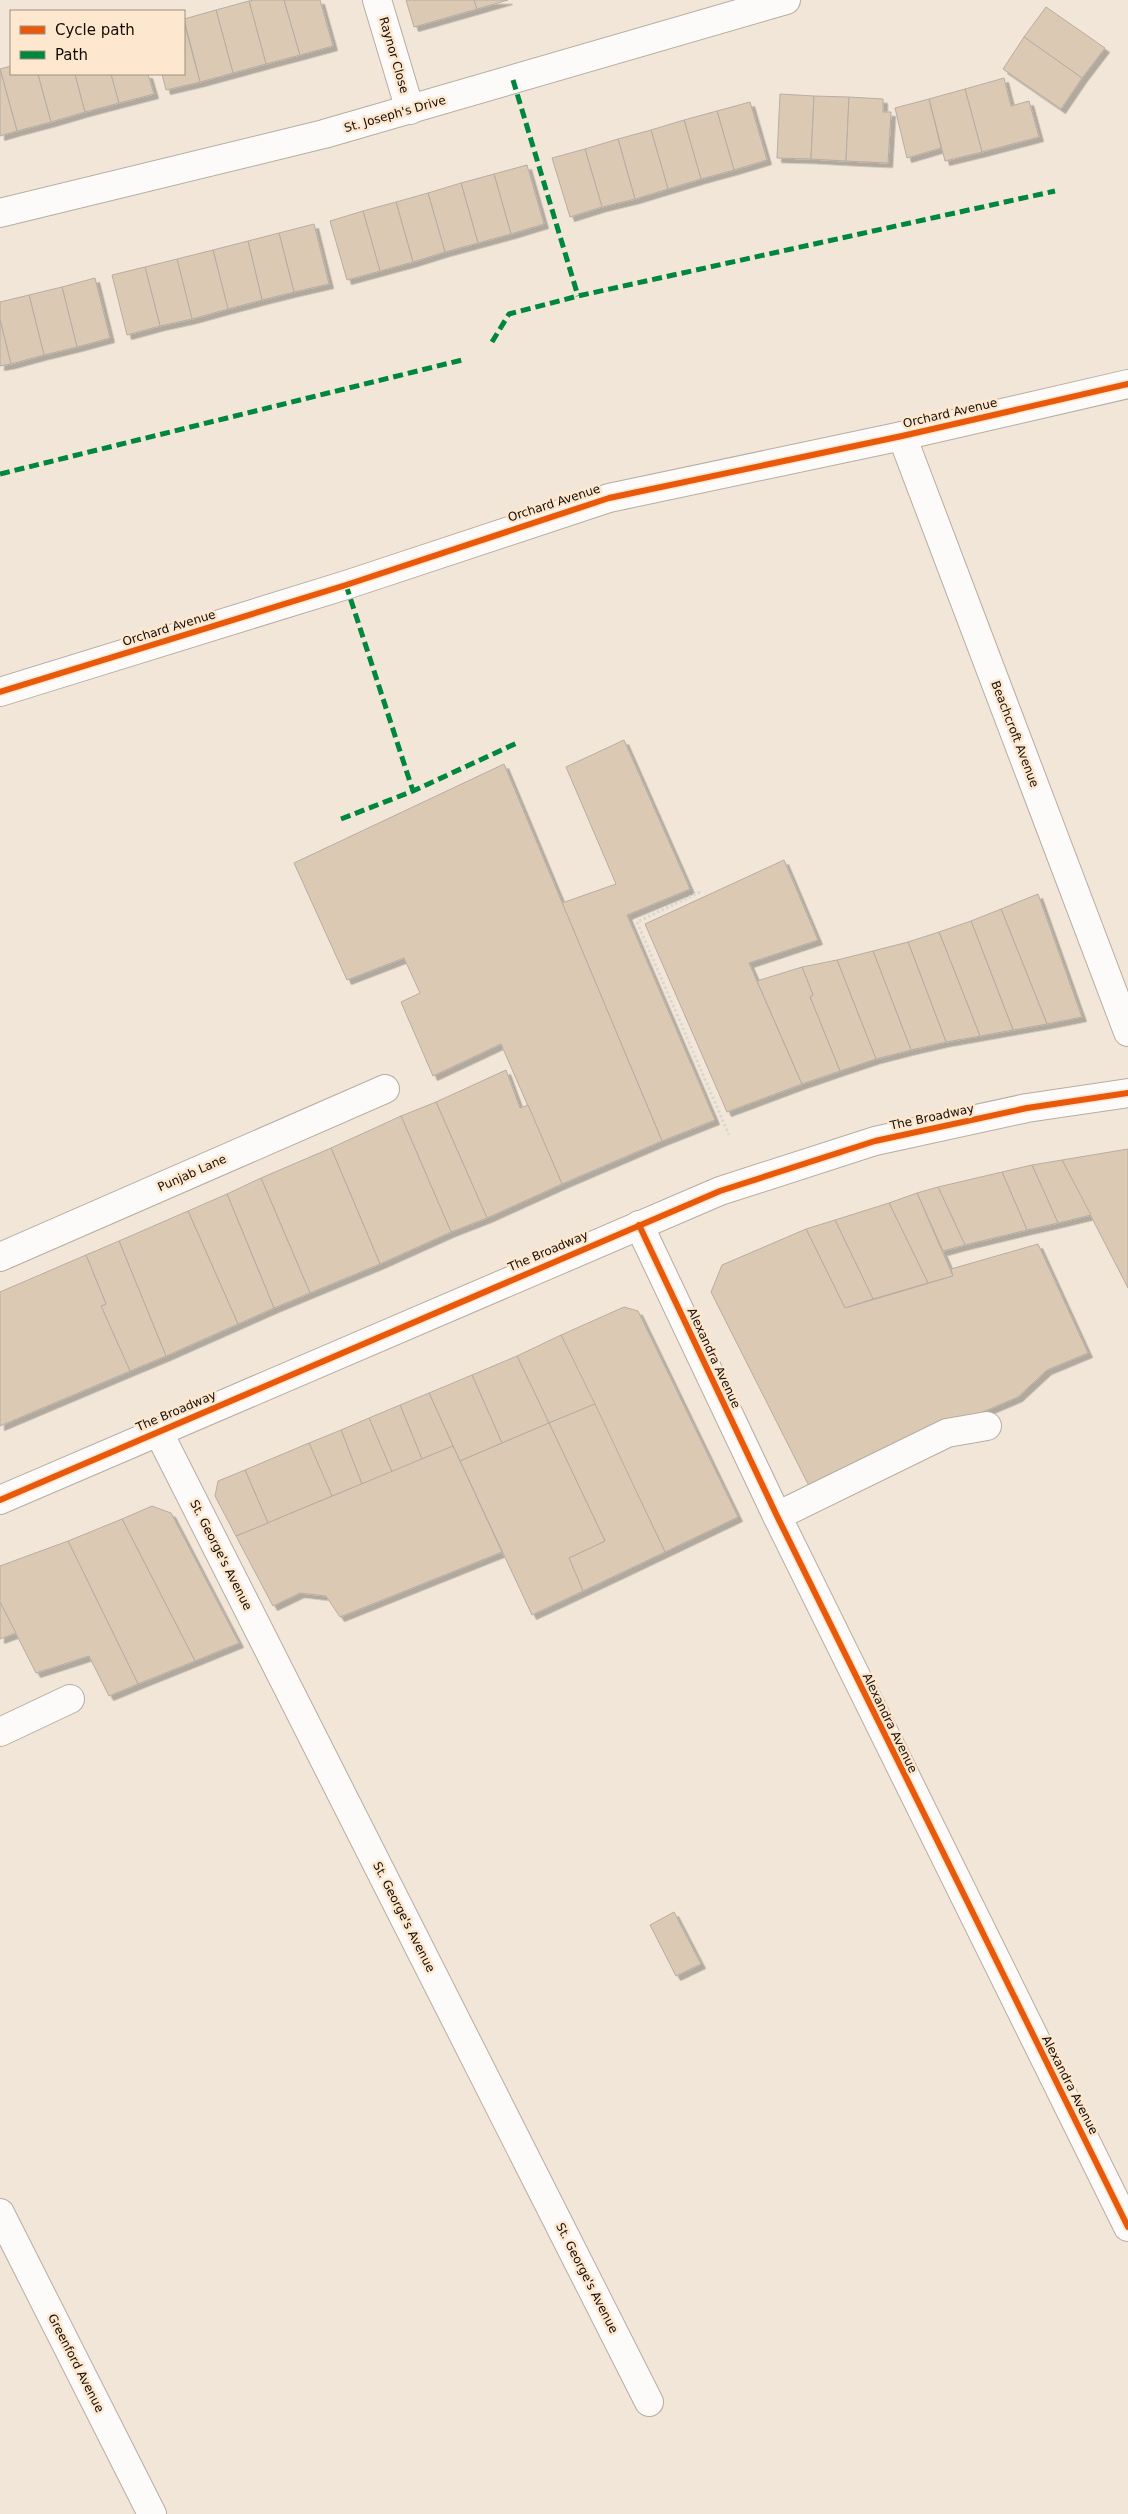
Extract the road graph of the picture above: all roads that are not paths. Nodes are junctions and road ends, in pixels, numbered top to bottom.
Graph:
1 (378, 0) edge
2 (786, 0) edge
3 (410, 110) junction
4 (0, 213) edge
5 (1128, 384) edge
6 (902, 436) junction
7 (0, 692) edge
8 (1128, 1032) edge
9 (385, 1089) dead end
10 (1128, 1093) edge
11 (639, 1225) junction
12 (0, 1257) edge
13 (987, 1426) dead end
14 (158, 1431) junction
15 (0, 1500) edge
16 (777, 1516) junction
17 (70, 1699) dead end
18 (0, 1732) edge
19 (0, 2212) edge
20 (1128, 2227) edge
21 (649, 2402) dead end
22 (152, 2514) edge

1 - 3 street, Raynor Close
2 - 3 street, St. Joseph's Drive
3 - 4 street, St. Joseph's Drive
5 - 6 street, Orchard Avenue
6 - 7 street, Orchard Avenue
6 - 8 street, Beachcroft Avenue
9 - 12 street, Punjab Lane
10 - 11 street, The Broadway
11 - 14 street, The Broadway
11 - 16 street, Alexandra Avenue
13 - 16 street
14 - 15 street, The Broadway
14 - 21 street, St. George's Avenue
16 - 20 street, Alexandra Avenue
17 - 18 street
19 - 22 street, Greenford Avenue

